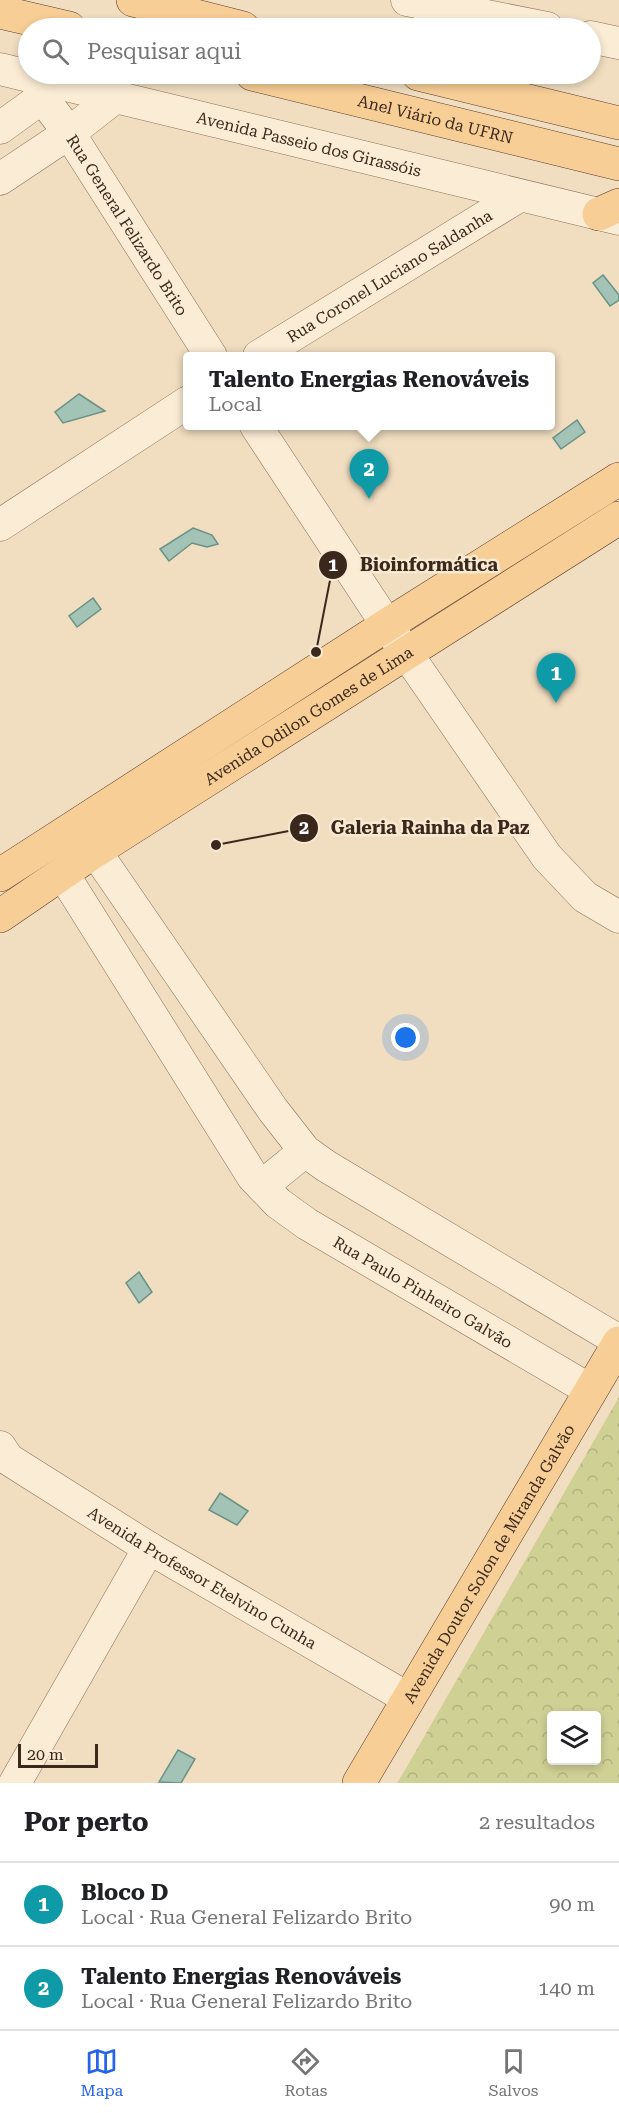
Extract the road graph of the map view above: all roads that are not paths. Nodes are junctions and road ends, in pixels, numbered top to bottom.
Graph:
1 (133, 0) edge
2 (421, 2) edge
3 (0, 12) edge
4 (26, 18) edge
5 (204, 18) edge
6 (499, 18) edge
7 (601, 39) edge
8 (619, 42) edge
9 (0, 69) edge
10 (18, 76) edge
11 (37, 84) edge
12 (293, 84) edge
13 (325, 84) edge
14 (400, 84) edge
15 (459, 84) edge
16 (52, 90) junction
17 (114, 98) junction
18 (619, 123) edge
19 (0, 128) edge
20 (69, 133) junction
21 (619, 164) edge
22 (0, 179) edge
23 (519, 196) junction
24 (612, 213) edge
25 (209, 352) edge
26 (267, 352) edge
27 (183, 405) edge
28 (259, 430) edge
29 (619, 479) edge
30 (619, 518) edge
31 (0, 525) edge
32 (387, 624) junction
33 (408, 654) junction
34 (95, 851) junction
35 (63, 874) junction
36 (0, 875) edge
37 (0, 916) edge
38 (619, 916) edge
39 (305, 1151) junction
40 (262, 1186) junction
41 (619, 1342) edge
42 (590, 1390) junction
43 (0, 1447) edge
44 (149, 1548) junction
45 (409, 1699) junction
46 (15, 1783) edge
47 (359, 1783) edge

1 - 5 main road
2 - 6 street
3 - 4 main road
7 - 8 street
9 - 10 street, Avenida Passeio dos Girassóis
11 - 16 street, Avenida Passeio dos Girassóis
12 - 21 main road, Anel Viário da UFRN
13 - 14 main road
15 - 18 main road
16 - 17 street, Avenida Passeio dos Girassóis
16 - 19 street
16 - 20 street, Rua General Felizardo Brito
17 - 20 street
17 - 23 street, Avenida Passeio dos Girassóis
20 - 22 street
20 - 25 street, Rua General Felizardo Brito
23 - 24 street, Avenida Passeio dos Girassóis
23 - 26 street, Rua Coronel Luciano Saldanha
27 - 31 street
28 - 32 street
29 - 32 main road, Avenida Odilon Gomes de Lima
30 - 33 main road, Avenida Odilon Gomes de Lima
32 - 33 street
32 - 36 main road, Avenida Odilon Gomes de Lima
33 - 34 main road, Avenida Odilon Gomes de Lima
33 - 38 street
34 - 35 main road, Avenida Odilon Gomes de Lima
34 - 39 street
35 - 37 main road, Avenida Odilon Gomes de Lima
35 - 40 street, Rua Paulo Pinheiro Galvão
39 - 40 street
39 - 41 street
40 - 42 street, Rua Paulo Pinheiro Galvão
41 - 42 main road, Avenida Doutor Solon de Miranda Galvão
42 - 45 main road, Avenida Doutor Solon de Miranda Galvão
43 - 44 street, Avenida Professor Etelvino Cunha
44 - 45 street, Avenida Professor Etelvino Cunha
44 - 46 street
45 - 47 main road, Avenida Doutor Solon de Miranda Galvão

